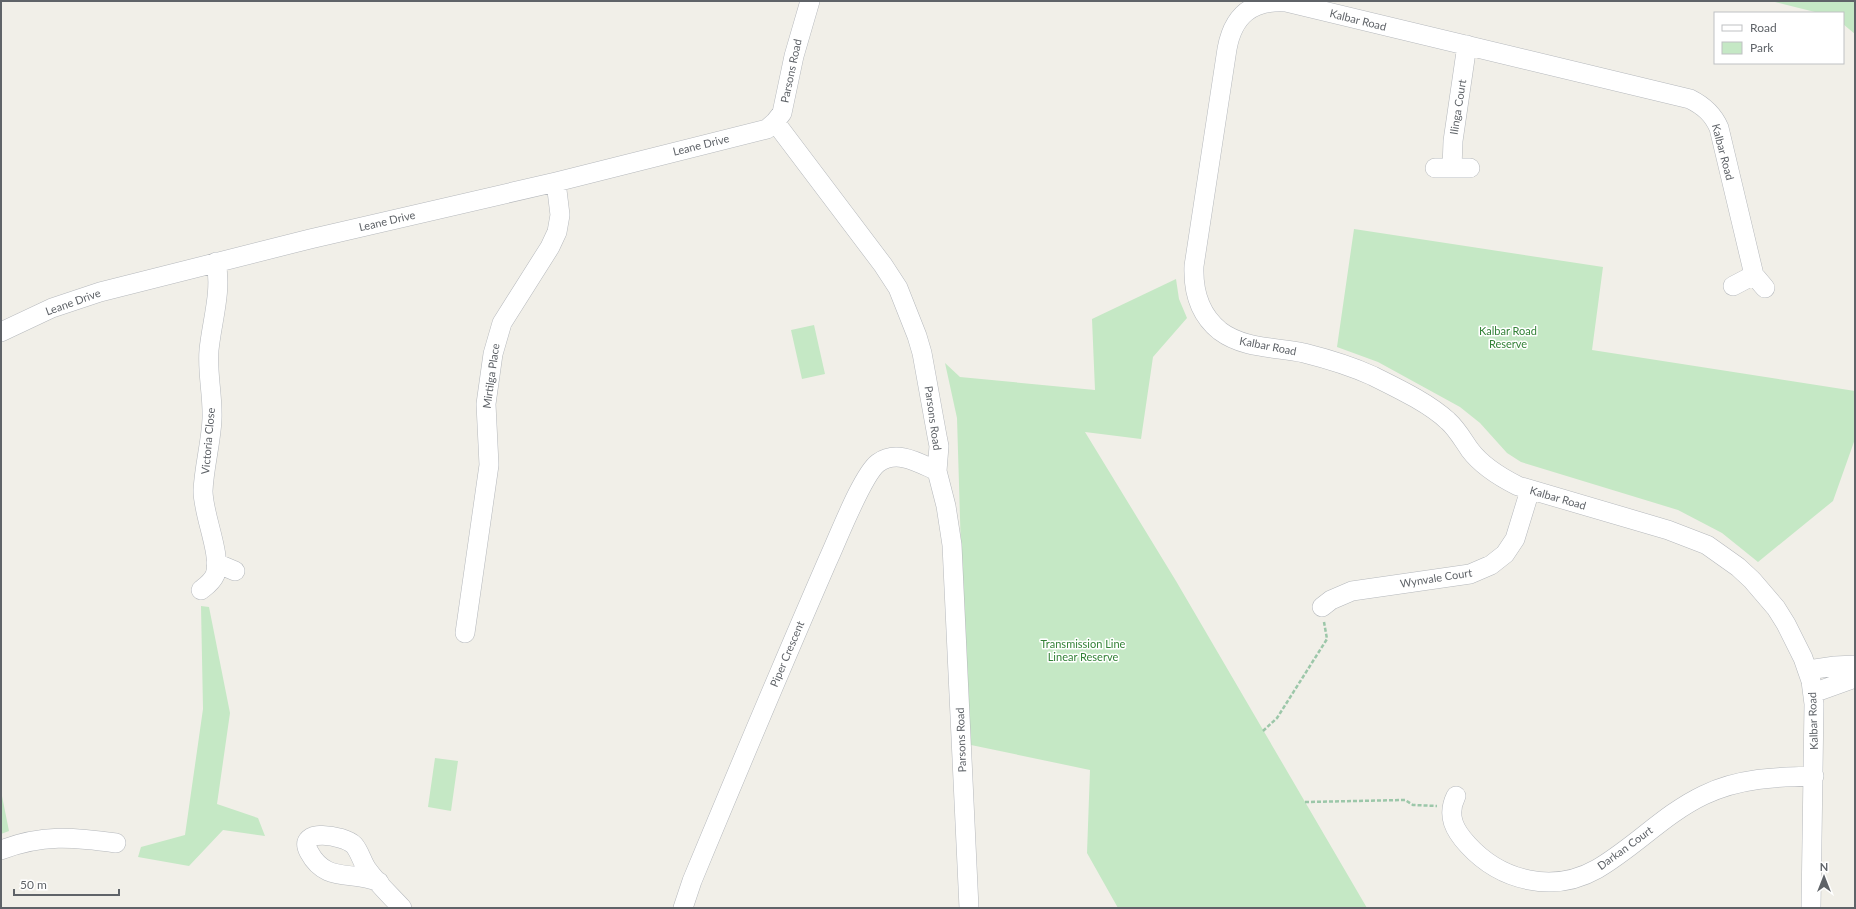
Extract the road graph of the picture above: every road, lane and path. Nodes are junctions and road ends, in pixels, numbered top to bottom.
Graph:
1 (810, 1) edge
2 (1334, 7) edge
3 (1467, 45) junction
4 (775, 122) junction
5 (1452, 168) dead end
6 (556, 182) junction
7 (216, 262) junction
8 (1733, 286) dead end
9 (1, 332) edge
10 (937, 471) junction
11 (1530, 490) junction
12 (216, 563) junction
13 (235, 571) dead end
14 (201, 590) dead end
15 (1322, 607) joint
16 (465, 633) dead end
17 (1855, 664) edge
18 (1808, 670) junction
19 (1855, 678) edge
20 (1813, 693) junction
21 (1263, 731) dead end
22 (1814, 776) junction
23 (1456, 796) joint
24 (1305, 802) dead end
25 (116, 843) dead end
26 (1, 850) edge
27 (378, 882) dead end
28 (402, 908) edge
29 (683, 908) edge
30 (969, 908) edge
31 (1811, 908) edge

1 - 4 street, Parsons Road
2 - 3 street, Kalbar Road
2 - 11 street, Kalbar Road
3 - 5 street, Ilinga Court
3 - 8 street, Kalbar Road
4 - 6 street, Leane Drive
4 - 10 street, Parsons Road
6 - 7 street, Leane Drive
6 - 16 street, Mirtilga Place
7 - 9 street, Leane Drive
7 - 12 street, Victoria Close
10 - 29 street, Piper Crescent
10 - 30 street, Parsons Road
11 - 15 street, Wynvale Court
11 - 18 street, Kalbar Road
12 - 13 street
12 - 14 street, Victoria Close
15 - 21 path
17 - 18 street
18 - 20 street, Kalbar Road
19 - 20 street
20 - 22 street, Kalbar Road
22 - 23 street, Darkan Court
22 - 31 street, Kalbar Road
23 - 24 path
25 - 26 street
27 - 28 street

